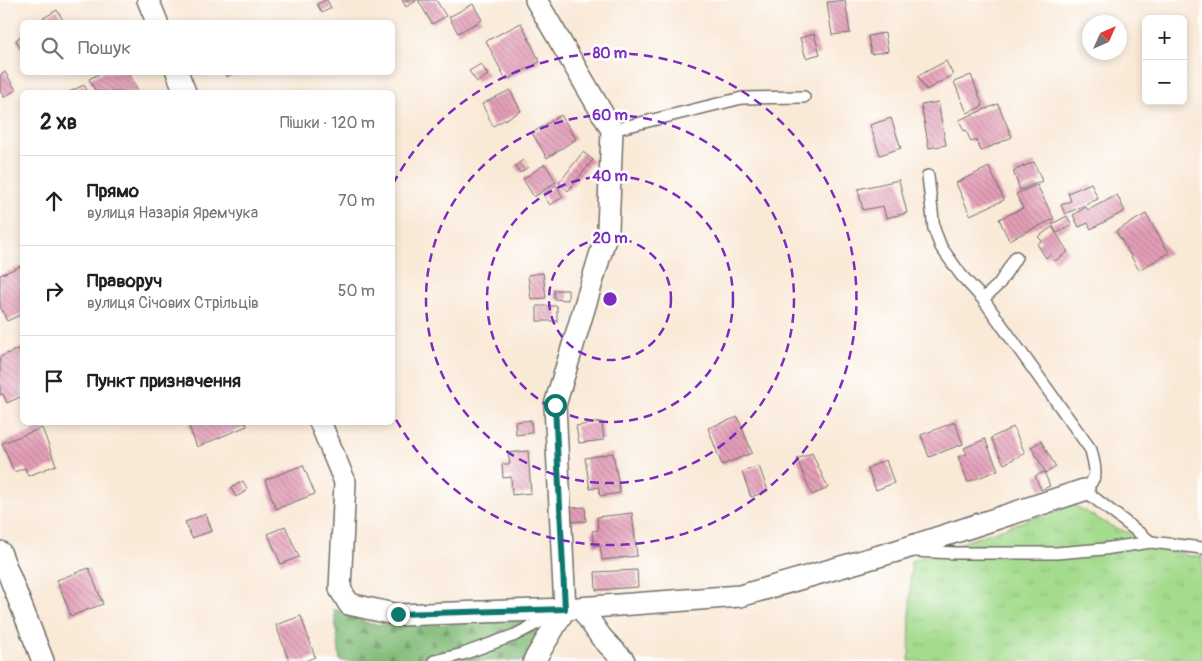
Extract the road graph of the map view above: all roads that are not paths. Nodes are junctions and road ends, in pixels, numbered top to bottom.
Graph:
1 (148, 0) edge
2 (536, 0) edge
3 (156, 20) edge
4 (178, 75) edge
5 (185, 90) edge
6 (804, 97) dead end
7 (612, 130) junction
8 (928, 176) dead end
9 (1016, 258) dead end
10 (983, 299) junction
11 (321, 425) edge
12 (1084, 490) junction
13 (1151, 542) junction
14 (1202, 548) edge
15 (900, 550) junction
16 (0, 552) edge
17 (573, 609) junction
18 (43, 661) edge
19 (434, 661) edge
20 (534, 661) edge
21 (624, 661) edge

1 - 3 street
2 - 7 street
4 - 5 street
6 - 7 lane
7 - 17 street
8 - 10 lane
9 - 10 lane
10 - 12 lane
11 - 17 street
12 - 13 lane
12 - 15 street
13 - 14 lane
13 - 15 lane
15 - 17 street
16 - 18 street
17 - 19 lane
17 - 20 street
17 - 21 street

